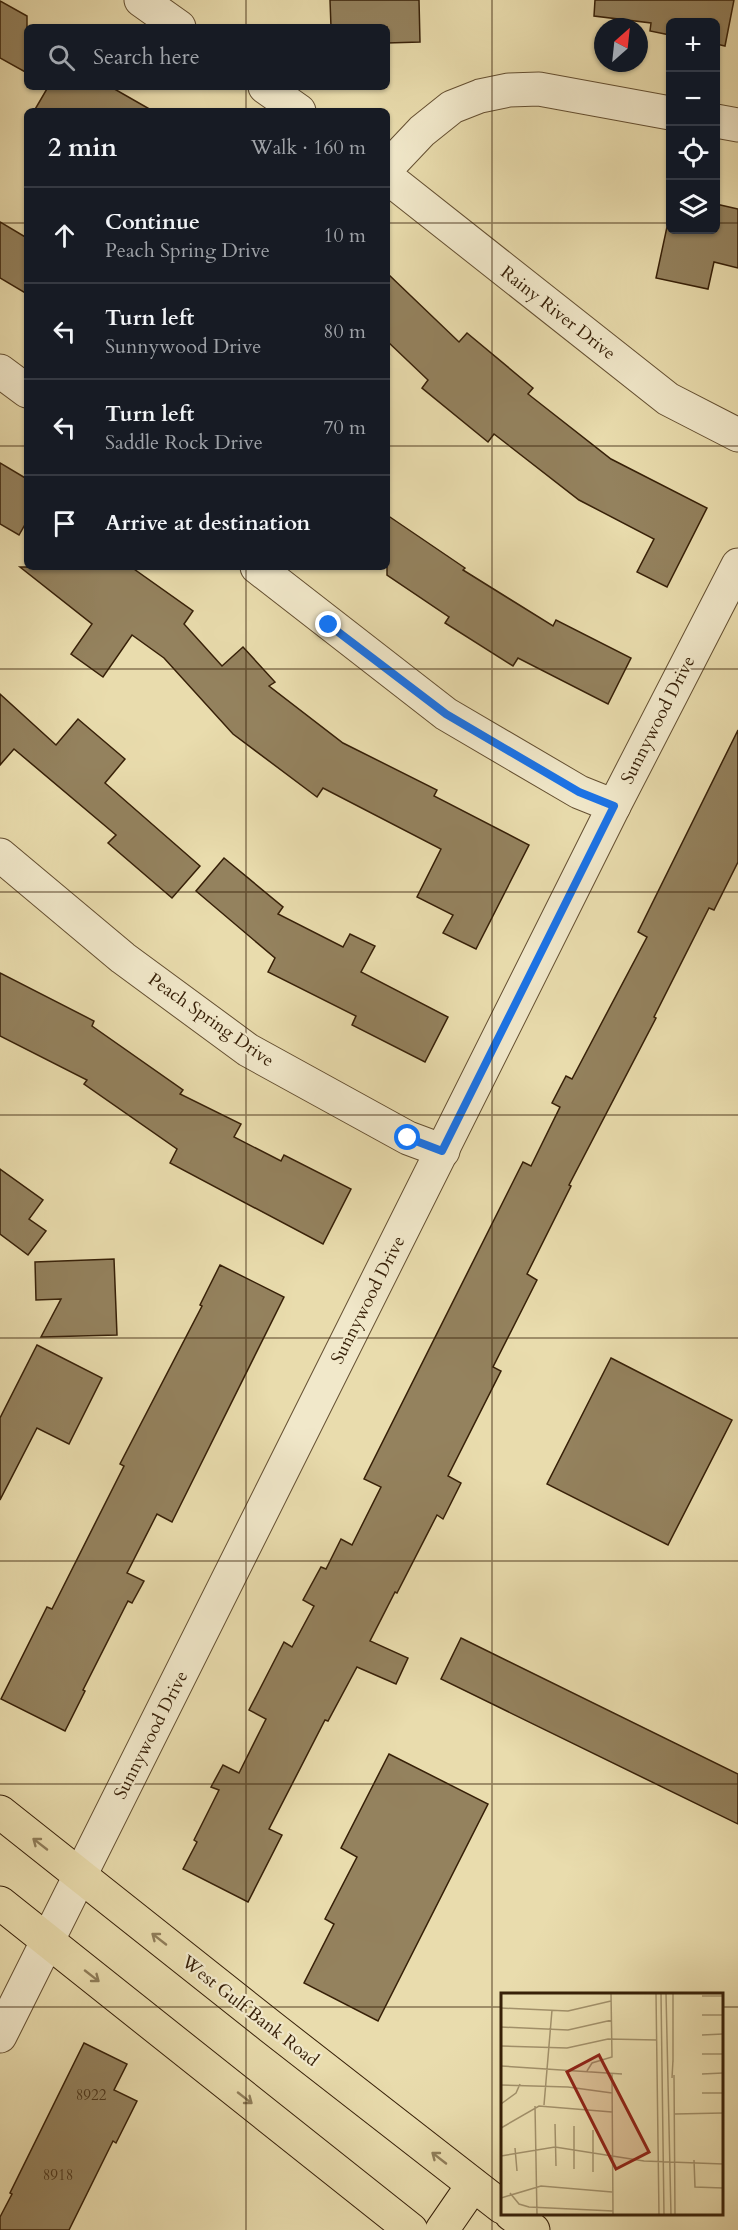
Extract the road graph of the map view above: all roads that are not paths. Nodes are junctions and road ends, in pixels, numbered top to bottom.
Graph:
1 (141, 0) edge
2 (176, 24) edge
3 (270, 90) edge
4 (295, 108) edge
5 (666, 112) edge
6 (720, 122) edge
7 (738, 125) edge
8 (390, 165) edge
9 (390, 179) edge
10 (0, 371) edge
11 (24, 389) edge
12 (738, 435) edge
13 (738, 565) edge
14 (261, 570) edge
15 (614, 806) junction
16 (0, 855) edge
17 (442, 1151) junction
18 (0, 1812) edge
19 (80, 1876) junction
20 (0, 1903) edge
21 (46, 1940) junction
22 (0, 2036) edge
23 (473, 2184) junction
24 (501, 2206) edge
25 (512, 2215) edge
26 (411, 2230) edge
27 (442, 2230) edge
28 (533, 2230) edge

1 - 2 street
3 - 4 street
5 - 8 street
6 - 7 street
9 - 12 street, Rainy River Drive
10 - 11 street
13 - 15 street, Sunnywood Drive
14 - 15 street
15 - 17 street, Sunnywood Drive
16 - 17 street, Peach Spring Drive
17 - 19 street, Sunnywood Drive
19 -> 18 main road, West Gulf Bank Road
19 - 21 street, Sunnywood Drive
23 -> 19 main road, West Gulf Bank Road
20 - 21 main road
21 - 22 street, Sunnywood Drive
21 -> 26 main road
23 - 24 main road, West Gulf Bank Road
23 - 27 main road
25 - 28 main road

